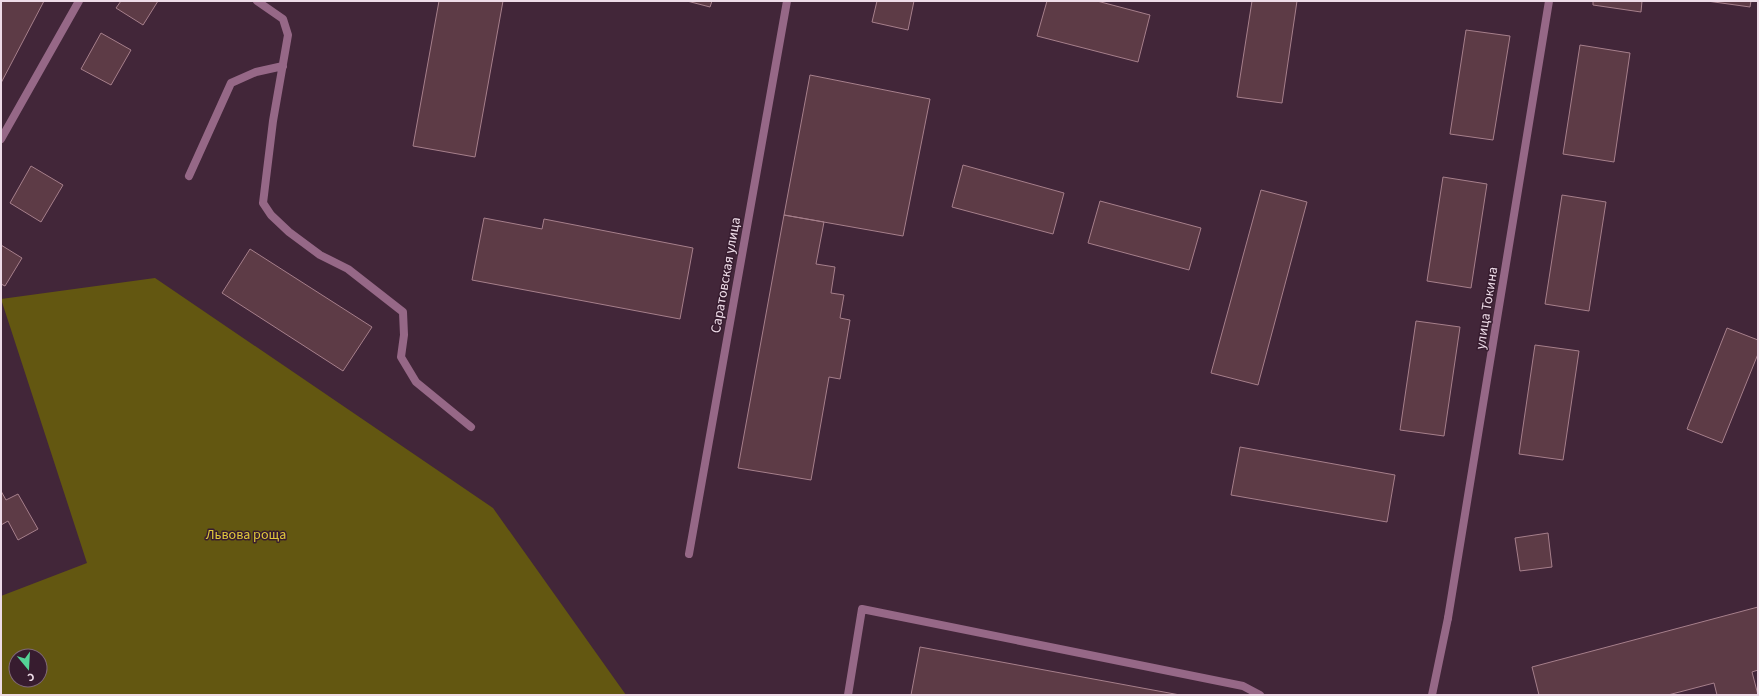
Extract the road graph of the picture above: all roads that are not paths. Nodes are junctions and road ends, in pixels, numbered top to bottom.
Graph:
1 (79, 1) edge
2 (257, 1) edge
3 (787, 1) edge
4 (1549, 1) edge
5 (283, 66) junction
6 (1, 139) edge
7 (189, 176) dead end
8 (471, 427) dead end
9 (689, 554) dead end
10 (848, 695) edge
11 (1260, 695) edge
12 (1432, 695) edge

1 - 6 street
2 - 5 street
3 - 9 street, Саратовская улица
4 - 12 street, улица Токина
5 - 7 street
5 - 8 street
10 - 11 street

